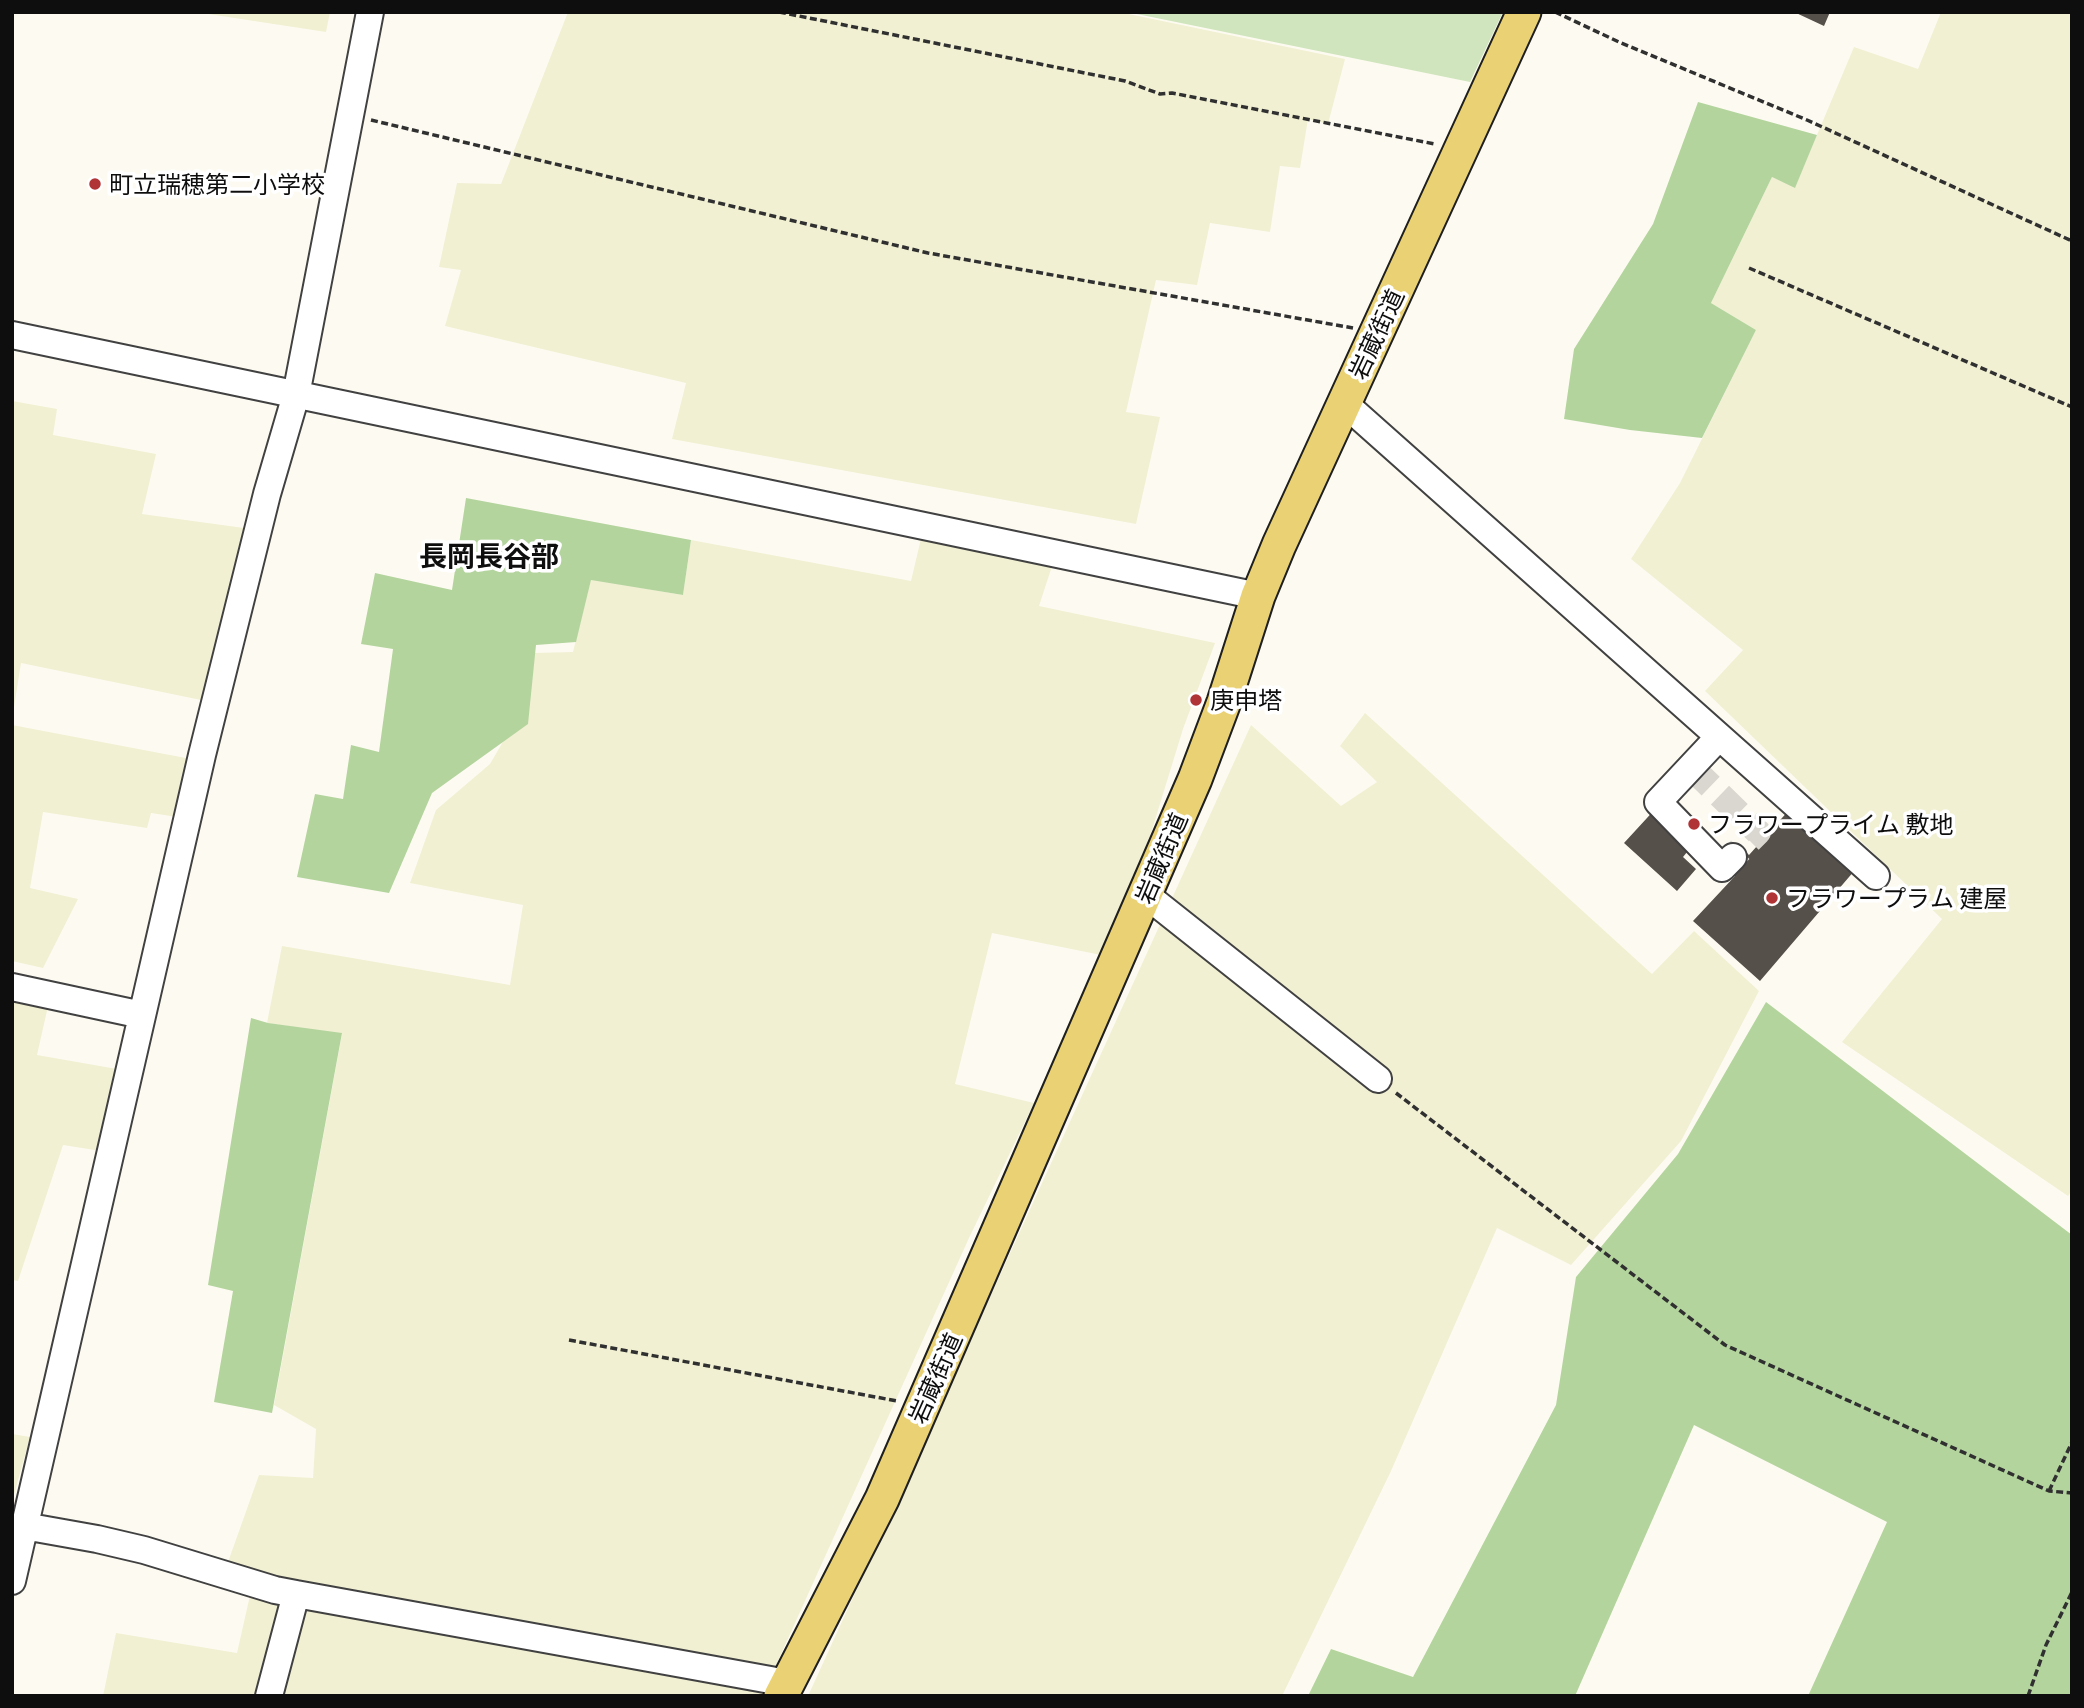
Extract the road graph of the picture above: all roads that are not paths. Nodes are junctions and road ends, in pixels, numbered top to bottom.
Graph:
1 (370, 12) edge
2 (1524, 12) edge
3 (12, 335) edge
4 (296, 395) junction
5 (1344, 403) junction
6 (1258, 596) junction
7 (1719, 737) junction
8 (1733, 857) dead end
9 (1875, 876) dead end
10 (1146, 895) junction
11 (12, 987) edge
12 (142, 1015) junction
13 (1378, 1079) road end
14 (24, 1525) junction
15 (12, 1581) edge
16 (296, 1594) junction
17 (784, 1689) edge
18 (269, 1696) edge

1 - 4 street
2 - 5 main road, 岩蔵街道
3 - 4 street
4 - 6 street
4 - 12 street
5 - 6 main road, 岩蔵街道
5 - 7 street
6 - 10 main road, 岩蔵街道
7 - 8 street
7 - 9 street
10 - 13 street
10 - 17 main road, 岩蔵街道
11 - 12 street
12 - 14 street
14 - 15 street
14 - 16 street
16 - 17 street
16 - 18 street

